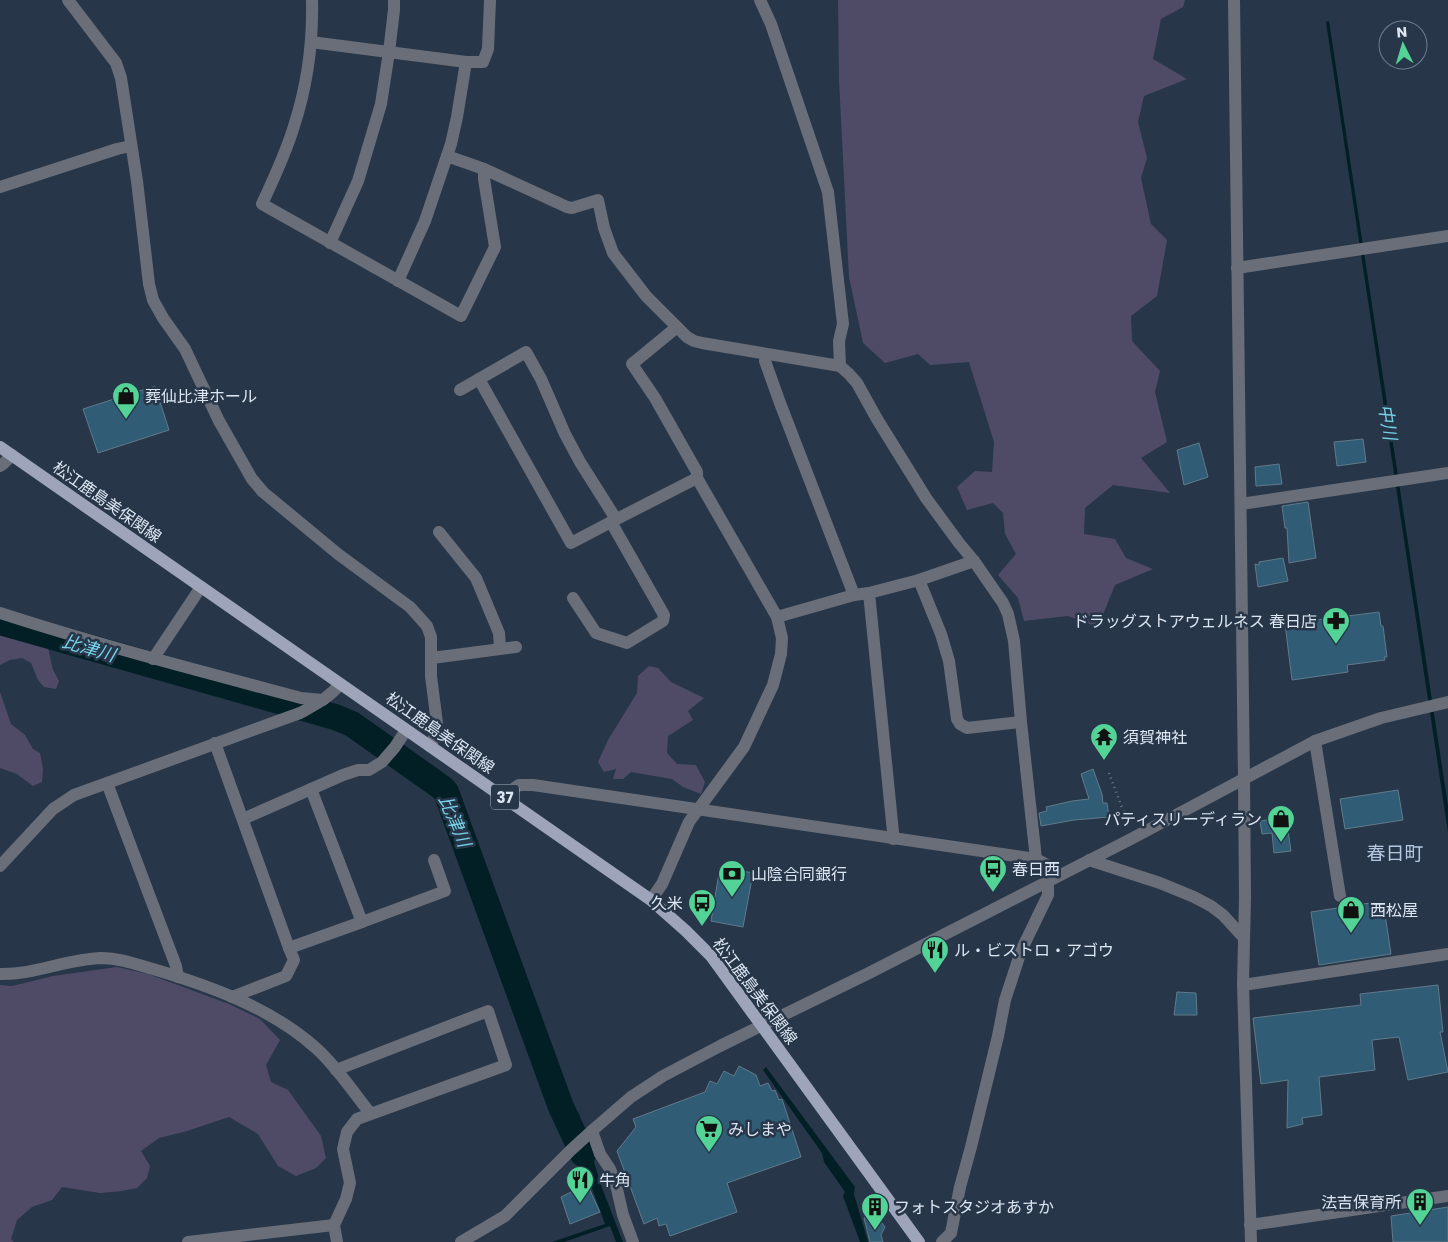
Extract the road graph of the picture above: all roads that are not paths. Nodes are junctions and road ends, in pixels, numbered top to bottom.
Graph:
1 (68, 0) edge
2 (312, 0) edge
3 (394, 0) edge
4 (490, 0) edge
5 (760, 0) edge
6 (1234, 0) edge
7 (311, 42) junction
8 (389, 52) junction
9 (466, 62) junction
10 (131, 146) junction
11 (447, 156) junction
12 (484, 169) junction
13 (0, 187) edge
14 (1448, 236) edge
15 (330, 242) junction
16 (1236, 268) junction
17 (398, 281) junction
18 (677, 327) junction
19 (767, 355) junction
20 (840, 366) junction
21 (479, 379) junction
22 (460, 390) dead end
23 (0, 447) edge
24 (12, 456) junction
25 (0, 466) edge
26 (1448, 473) edge
27 (697, 478) junction
28 (1241, 504) junction
29 (614, 521) junction
30 (439, 532) dead end
31 (974, 561) junction
32 (920, 580) junction
33 (201, 587) junction
34 (869, 593) junction
35 (854, 594) junction
36 (573, 598) dead end
37 (0, 613) edge
38 (777, 616) junction
39 (516, 647) dead end
40 (500, 648) junction
41 (432, 658) junction
42 (152, 659) junction
43 (340, 684) junction
44 (320, 702) junction
45 (1448, 702) edge
46 (1021, 722) junction
47 (406, 730) junction
48 (1315, 741) junction
49 (215, 743) junction
50 (430, 746) junction
51 (1244, 779) junction
52 (106, 783) junction
53 (312, 789) junction
54 (503, 796) junction
55 (698, 810) junction
56 (243, 819) junction
57 (893, 838) junction
58 (1036, 859) junction
59 (434, 860) dead end
60 (1089, 860) junction
61 (0, 866) edge
62 (1054, 878) junction
63 (1340, 896) dead end
64 (651, 900) junction
65 (362, 922) junction
66 (1244, 938) junction
67 (289, 948) junction
68 (1448, 954) edge
69 (0, 974) edge
70 (178, 977) junction
71 (1243, 985) junction
72 (232, 997) junction
73 (762, 1026) junction
74 (336, 1070) junction
75 (370, 1113) junction
76 (591, 1131) junction
77 (1448, 1196) edge
78 (1250, 1225) junction
79 (334, 1226) junction
80 (188, 1242) edge
81 (337, 1242) edge
82 (461, 1242) edge
83 (633, 1242) edge
84 (919, 1242) edge
85 (942, 1242) edge
86 (1251, 1242) edge

1 - 10 street
2 - 7 street
3 - 8 street
4 - 9 street
5 - 20 street
6 - 16 street
7 - 8 street
7 - 15 street
8 - 9 street
8 - 15 street
9 - 11 street
10 - 13 street
10 - 41 street
11 - 12 street
11 - 17 street
12 - 17 street
12 - 18 street
14 - 16 street
15 - 17 street
16 - 28 street
18 - 19 street
18 - 27 street
19 - 20 street
19 - 35 street
20 - 31 street
21 - 22 street
21 - 29 street
21 - 29 street
23 - 24 main road, 松江鹿島美保関線 / 37
24 - 25 street
24 - 33 main road, 松江鹿島美保関線 / 37
26 - 28 street
27 - 29 street
27 - 38 street
28 - 51 street
29 - 36 street
30 - 40 street
31 - 32 street
31 - 46 street
32 - 34 street
32 - 46 street
33 - 42 street
33 - 43 main road, 松江鹿島美保関線 / 37
34 - 35 street
34 - 57 street
35 - 38 street
37 - 42 street
38 - 55 street
39 - 40 street
40 - 41 street
41 - 50 street
42 - 44 street
43 - 44 street
43 - 47 main road, 松江鹿島美保関線 / 37
44 - 49 street
45 - 48 street
46 - 58 street
47 - 50 main road, 松江鹿島美保関線 / 37
47 - 53 street
48 - 51 street
48 - 63 street
49 - 52 street
49 - 56 street
50 - 54 main road, 松江鹿島美保関線 / 37
51 - 60 street
51 - 66 street
52 - 61 street
52 - 70 street
53 - 56 street
53 - 65 street
54 - 55 street
54 - 64 main road, 松江鹿島美保関線 / 37
55 - 57 street
55 - 64 street
56 - 67 street
57 - 58 street
58 - 62 street
59 - 65 street
60 - 62 street
60 - 66 street
62 - 73 street
62 - 85 street
64 - 73 main road, 松江鹿島美保関線 / 37
65 - 67 street
66 - 71 street
67 - 72 street
68 - 71 street
69 - 70 street
70 - 72 street
71 - 78 street
72 - 74 street
73 - 76 street
73 - 84 main road, 松江鹿島美保関線 / 37
74 - 75 street
74 - 75 street
75 - 79 street
76 - 82 street
76 - 83 street
77 - 78 street
78 - 86 street
79 - 80 street
79 - 81 street

